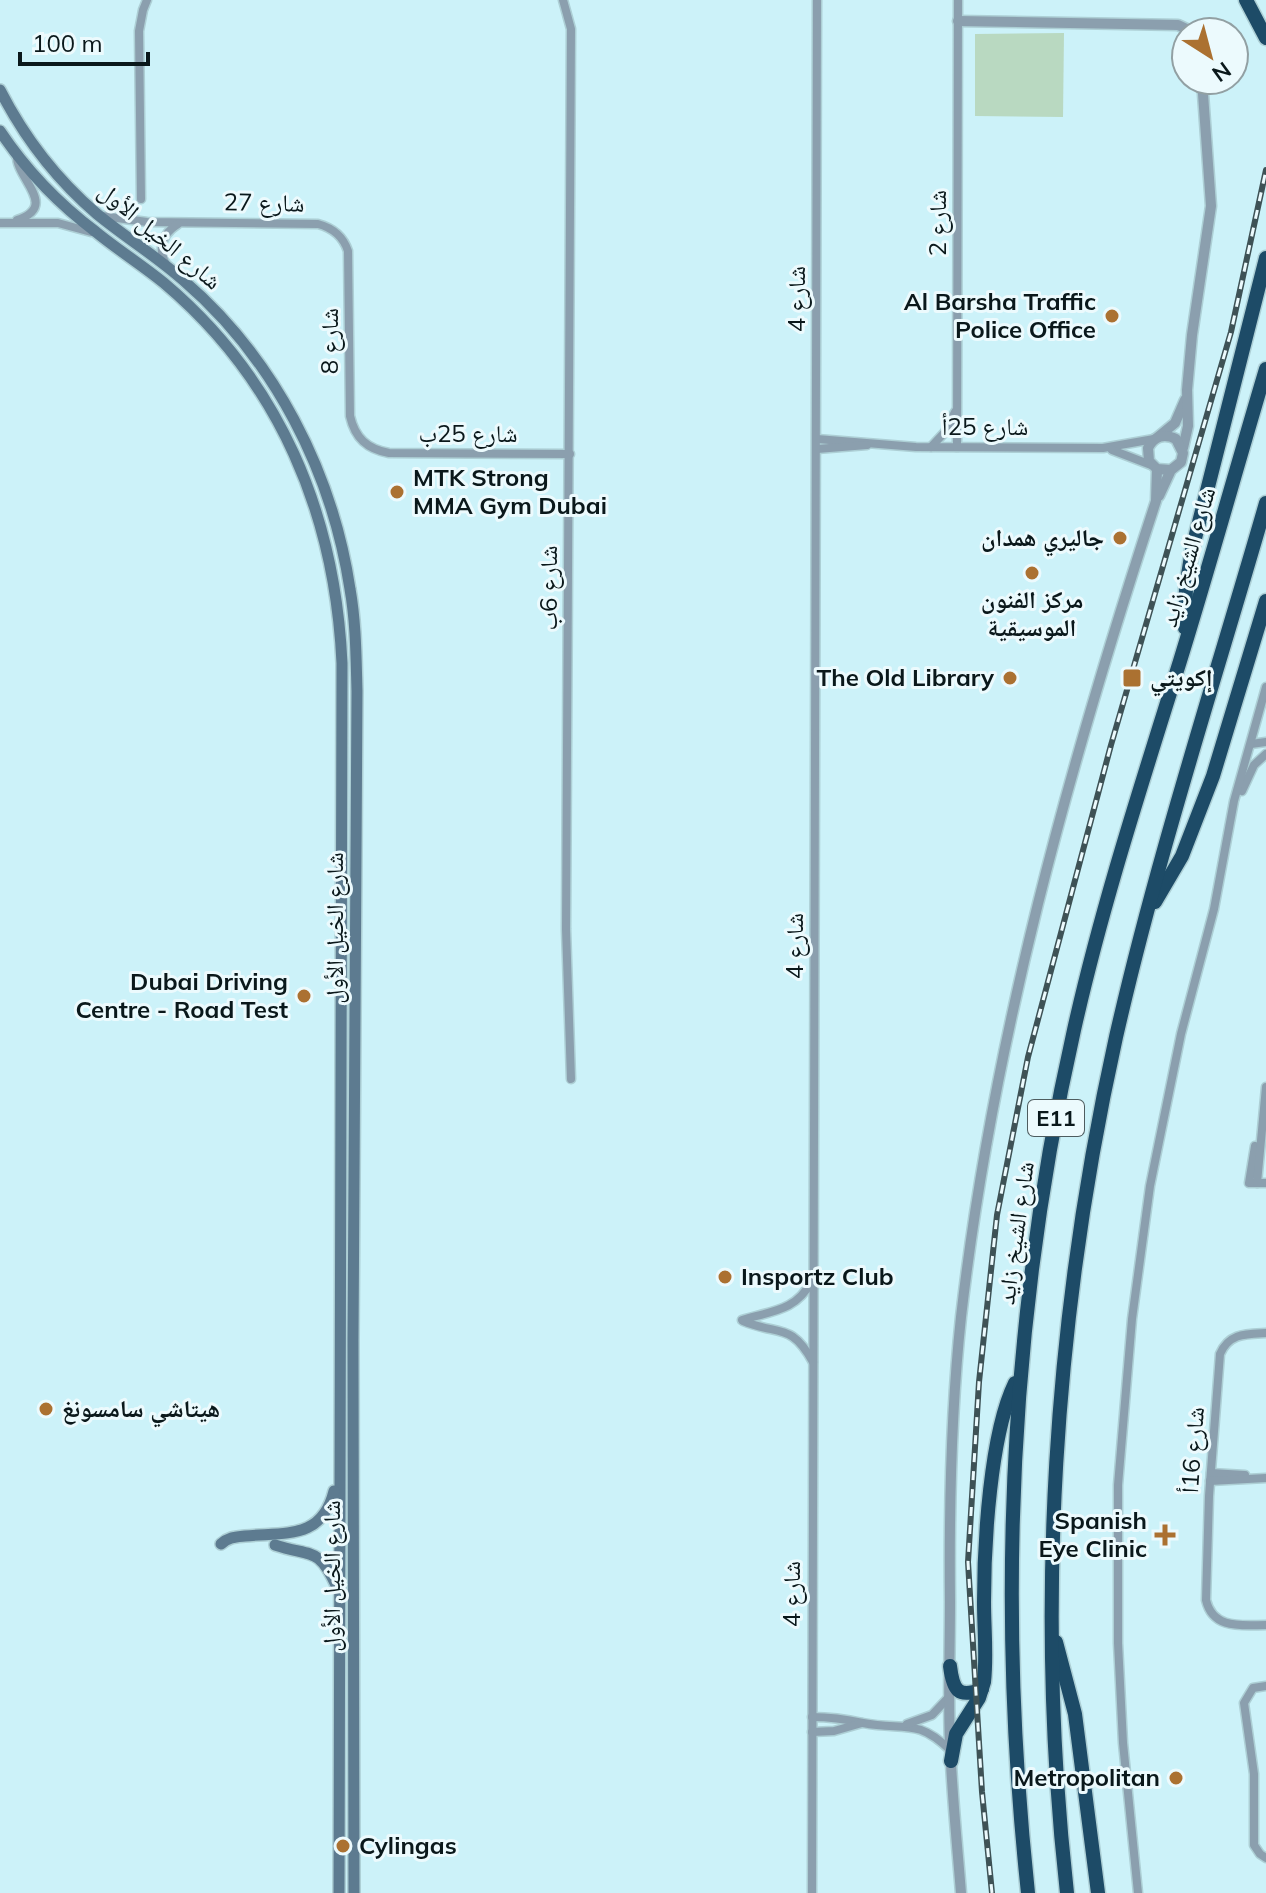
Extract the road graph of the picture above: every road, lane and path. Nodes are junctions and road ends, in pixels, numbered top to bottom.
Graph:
1 (147, 0) edge
2 (817, 0) edge
3 (958, 0) edge
4 (1246, 0) edge
5 (564, 1) edge
6 (958, 21) junction
7 (1170, 25) edge
8 (1266, 38) edge
9 (0, 90) edge
10 (1203, 96) edge
11 (0, 131) edge
12 (17, 155) junction
13 (141, 199) dead end
14 (98, 215) junction
15 (188, 222) junction
16 (2, 223) edge
17 (337, 233) joint
18 (103, 237) junction
19 (1266, 258) edge
20 (167, 267) junction
21 (1262, 291) edge
22 (1266, 369) edge
23 (1187, 390) junction
24 (957, 405) junction
25 (1157, 438) junction
26 (817, 444) junction
27 (368, 446) joint
28 (931, 447) junction
29 (957, 447) junction
30 (1103, 448) junction
31 (1183, 448) junction
32 (570, 454) junction
33 (1154, 467) junction
34 (1171, 470) junction
35 (1156, 501) junction
36 (1266, 503) edge
37 (1266, 601) edge
38 (1186, 642) junction
39 (1265, 689) edge
40 (1266, 709) edge
41 (1266, 742) edge
42 (1251, 744) junction
43 (1266, 754) edge
44 (1232, 813) junction
45 (1148, 912) junction
46 (571, 1079) dead end
47 (1266, 1087) edge
48 (1257, 1183) edge
49 (813, 1277) junction
50 (1266, 1333) edge
51 (814, 1363) junction
52 (1019, 1376) junction
53 (338, 1471) junction
54 (1211, 1477) junction
55 (1266, 1477) edge
56 (221, 1544) dead end
57 (275, 1545) dead end
58 (339, 1590) junction
59 (1266, 1625) edge
60 (1053, 1634) junction
61 (950, 1666) junction
62 (1266, 1686) edge
63 (982, 1689) junction
64 (949, 1698) junction
65 (812, 1717) junction
66 (863, 1723) junction
67 (900, 1725) junction
68 (812, 1732) junction
69 (951, 1756) junction
70 (1266, 1858) edge
71 (339, 1893) edge
72 (354, 1893) edge
73 (812, 1893) edge
74 (961, 1893) edge
75 (1028, 1893) edge
76 (1067, 1893) edge
77 (1098, 1893) edge
78 (1138, 1893) edge

1 - 13 street
2 - 26 street, شارع 4
3 - 6 street, شارع 2
4 - 8 highway
5 - 32 street, شارع 6ب
6 - 7 street
6 - 24 street, شارع 2
9 - 14 main road, شارع الخيل الأول
10 - 23 street
11 - 12 main road, شارع الخيل الأول
12 - 16 street
12 - 18 main road, شارع الخيل الأول
14 - 15 street, شارع 27
14 - 20 main road, شارع الخيل الأول
15 - 17 street, شارع 27
15 - 20 street
16 - 18 street
17 - 27 street, شارع 8
18 - 53 main road, شارع الخيل الأول
19 - 21 highway
20 - 72 main road, شارع الخيل الأول
21 - 38 highway
22 - 38 highway, شارع الشيخ زايد / E11
23 - 25 street
23 - 31 street
24 - 28 street
24 - 29 street, شارع 2
25 - 30 street
25 - 31 street
25 - 33 street
26 - 28 street, شارع 25أ
26 - 49 street, شارع 4
27 - 32 street, شارع 25ب
28 - 29 street, شارع 25أ
29 - 30 street, شارع 25أ
30 - 33 street
31 - 34 street
32 - 46 street, شارع 6ب
33 - 34 street
33 - 35 street
34 - 35 street
35 - 61 street
36 - 45 highway, E11
37 - 45 highway
38 - 52 highway, شارع الشيخ زايد / E11
39 - 40 street
39 - 42 street
41 - 42 street
42 - 44 street
43 - 44 street
44 - 78 street
45 - 60 highway, E11
47 - 48 street
49 - 51 street, شارع 4
49 - 51 street
50 - 54 street, شارع 16أ
51 - 65 street, شارع 4
52 - 63 highway
52 - 75 highway, شارع الشيخ زايد / E11
53 - 56 main road
53 - 58 main road, شارع الخيل الأول
54 - 55 street
54 - 59 street, شارع 16أ
57 - 58 main road
58 - 71 main road, شارع الخيل الأول
60 - 76 highway, E11
60 - 77 highway
61 - 63 highway
61 - 64 street
62 - 70 street
63 - 69 highway
64 - 67 street
64 - 69 street
65 - 66 street
65 - 68 street, شارع 4
66 - 67 street
66 - 68 street
67 - 69 street
68 - 73 street, شارع 4
69 - 74 street

